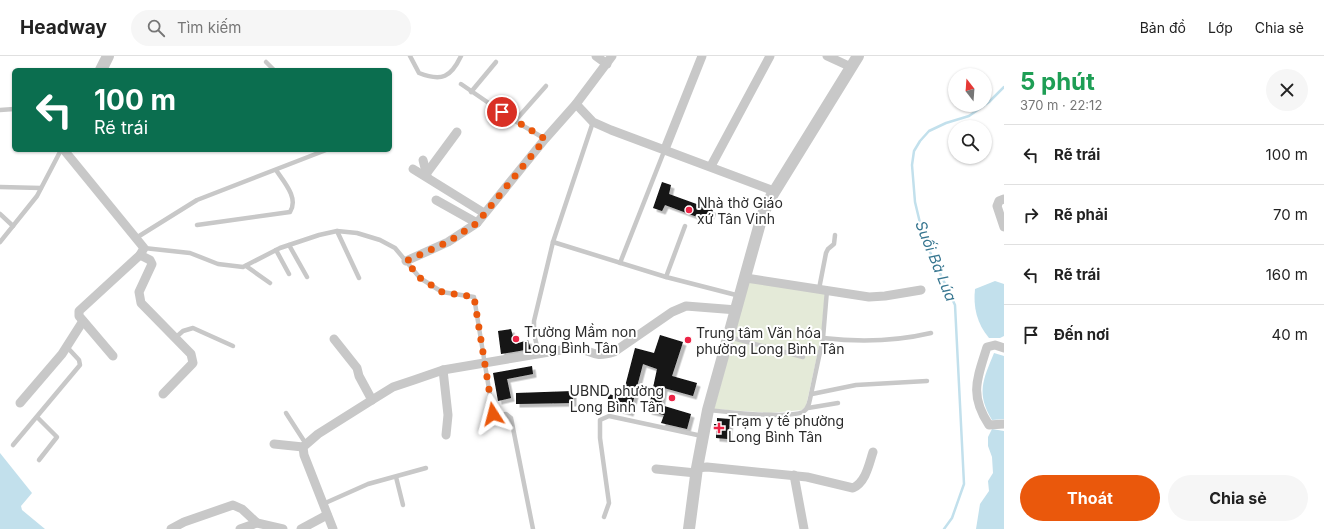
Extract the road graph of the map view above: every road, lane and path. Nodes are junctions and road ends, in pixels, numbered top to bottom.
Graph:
1 (108, 56) edge
2 (410, 56) edge
3 (462, 56) edge
4 (596, 56) edge
5 (702, 56) edge
6 (770, 56) edge
7 (827, 56) edge
8 (858, 56) edge
9 (610, 60) edge
10 (266, 62) dead end
11 (496, 62) dead end
12 (851, 67) junction
13 (101, 68) edge
14 (272, 68) edge
15 (461, 84) dead end
16 (546, 86) dead end
17 (470, 92) junction
18 (576, 104) junction
19 (0, 110) edge
20 (12, 110) edge
21 (515, 121) junction
22 (593, 122) junction
23 (457, 132) dead end
24 (545, 139) junction
25 (666, 149) junction
26 (60, 152) edge
27 (66, 152) edge
28 (321, 152) edge
29 (423, 160) dead end
30 (711, 166) junction
31 (413, 169) dead end
32 (276, 170) junction
33 (426, 175) junction
34 (0, 187) edge
35 (41, 188) junction
36 (774, 191) junction
37 (1004, 199) edge
38 (436, 200) dead end
39 (484, 213) junction
40 (0, 214) edge
41 (477, 223) junction
42 (197, 225) dead end
43 (13, 226) junction
44 (685, 226) dead end
45 (1004, 227) edge
46 (337, 231) junction
47 (835, 235) dead end
48 (136, 238) junction
49 (0, 242) edge
50 (554, 242) junction
51 (289, 245) junction
52 (276, 250) junction
53 (142, 251) junction
54 (406, 261) junction
55 (620, 263) junction
56 (246, 266) junction
57 (289, 274) dead end
58 (307, 277) dead end
59 (666, 277) junction
60 (359, 278) dead end
61 (746, 278) junction
62 (270, 283) dead end
63 (823, 289) junction
64 (921, 290) dead end
65 (740, 296) junction
66 (737, 310) junction
67 (83, 321) junction
68 (931, 333) dead end
69 (729, 337) junction
70 (175, 338) junction
71 (823, 338) junction
72 (334, 340) dead end
73 (233, 346) dead end
74 (67, 347) junction
75 (1004, 348) edge
76 (539, 355) junction
77 (113, 356) dead end
78 (803, 357) dead end
79 (485, 363) junction
80 (443, 370) junction
81 (928, 380) dead end
82 (163, 394) dead end
83 (812, 394) junction
84 (372, 400) junction
85 (20, 403) dead end
86 (838, 403) dead end
87 (808, 408) junction
88 (708, 410) junction
89 (286, 413) dead end
90 (37, 417) junction
91 (1004, 424) edge
92 (446, 435) dead end
93 (703, 437) junction
94 (274, 444) dead end
95 (305, 445) junction
96 (13, 446) dead end
97 (873, 452) dead end
98 (39, 460) dead end
99 (426, 468) dead end
100 (656, 469) dead end
101 (697, 471) junction
102 (794, 475) junction
103 (396, 477) junction
104 (323, 504) junction
105 (403, 505) dead end
106 (327, 515) junction
107 (604, 517) dead end
108 (191, 520) junction
109 (257, 523) junction
110 (171, 529) edge
111 (195, 529) edge
112 (240, 529) edge
113 (282, 529) edge
114 (301, 529) edge
115 (333, 529) edge
116 (533, 529) edge
117 (689, 529) edge
118 (804, 529) edge

1 - 13 street
2 - 3 lane
4 - 9 street
5 - 25 street
6 - 30 street
7 - 12 street
8 - 12 street
9 - 18 street
10 - 14 lane
11 - 17 lane
12 - 36 street
15 - 17 lane
16 - 21 lane
17 - 21 lane
18 - 22 street
18 - 24 street
19 - 20 lane
21 - 24 lane
22 - 25 street
22 - 50 lane
23 - 33 street
24 - 39 street
25 - 30 street
25 - 55 lane
26 - 35 lane
27 - 48 street
28 - 32 lane
29 - 33 street
30 - 36 street
31 - 33 street
32 - 42 lane
32 - 48 lane
33 - 39 street
34 - 35 lane
35 - 43 lane
36 - 61 street
37 - 45 street
38 - 41 street
39 - 41 street
40 - 43 lane
41 - 54 street
43 - 49 lane
44 - 59 lane
46 - 51 lane
46 - 54 lane
46 - 60 lane
47 - 63 lane
48 - 53 street
50 - 55 lane
50 - 76 lane
51 - 52 lane
51 - 58 lane
52 - 56 lane
52 - 57 lane
53 - 56 lane
53 - 67 street
53 - 70 street
54 - 79 lane
55 - 59 lane
56 - 62 lane
59 - 65 lane
61 - 63 street
61 - 65 street
63 - 64 street
63 - 71 lane
65 - 66 street
66 - 69 street
66 - 76 street
67 - 74 street
67 - 77 street
68 - 71 lane
69 - 78 lane
69 - 88 street
70 - 73 lane
70 - 82 street
71 - 83 lane
72 - 84 street
74 - 85 street
74 - 90 lane
75 - 91 street
76 - 79 street
79 - 80 street
79 - 116 lane
80 - 84 street
80 - 92 street
81 - 83 lane
83 - 87 lane
84 - 95 street
86 - 87 lane
87 - 88 lane
88 - 93 street
89 - 95 lane
90 - 96 lane
90 - 98 lane
93 - 101 street
93 - 107 lane
94 - 95 street
95 - 104 street
97 - 102 street
99 - 103 lane
100 - 101 street
101 - 102 street
101 - 117 street
102 - 118 street
103 - 104 lane
103 - 105 lane
104 - 106 street
106 - 114 street
106 - 115 street
108 - 109 street
108 - 110 street
108 - 111 street
109 - 112 street
109 - 113 street

